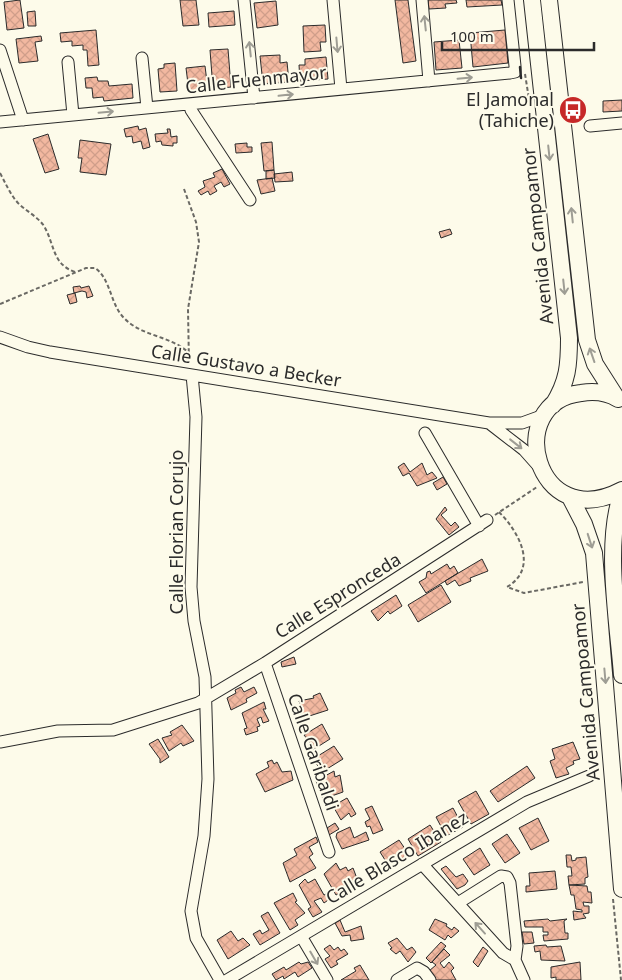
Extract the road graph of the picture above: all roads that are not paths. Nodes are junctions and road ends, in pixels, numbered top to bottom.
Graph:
1 (244, 0) edge
2 (333, 0) edge
3 (422, 0) edge
4 (508, 0) edge
5 (525, 0) edge
6 (532, 0) edge
7 (549, 0) edge
8 (0, 50) edge
9 (142, 58) dead end
10 (68, 62) dead end
11 (540, 68) junction
12 (429, 81) junction
13 (342, 89) junction
14 (254, 98) junction
15 (190, 104) junction
16 (147, 108) junction
17 (73, 115) junction
18 (23, 120) junction
19 (0, 122) edge
20 (622, 123) edge
21 (590, 126) dead end
22 (250, 200) dead end
23 (0, 337) edge
24 (192, 374) junction
25 (619, 399) edge
26 (549, 410) junction
27 (489, 423) junction
28 (425, 433) dead end
29 (538, 475) junction
30 (622, 491) edge
31 (570, 496) junction
32 (265, 663) junction
33 (622, 675) edge
34 (205, 699) junction
35 (0, 742) edge
36 (589, 776) dead end
37 (328, 852) dead end
38 (422, 864) junction
39 (622, 889) edge
40 (458, 903) junction
41 (301, 936) junction
42 (516, 960) junction
43 (220, 980) edge
44 (227, 980) edge
45 (327, 980) edge
46 (397, 980) edge
47 (430, 980) edge
48 (524, 980) edge

14 -> 1 street
2 -> 13 street
12 -> 3 street
12 -> 4 street, Calle Fuenmayor
5 - 11 highway
6 - 11 highway, Avenida Campoamor
25 -> 7 highway, Avenida Campoamor
8 - 18 street
9 - 16 street
10 - 17 street
11 -> 26 highway, Avenida Campoamor
12 - 13 street, Calle Fuenmayor
14 -> 13 street, Calle Fuenmayor
14 - 15 street, Calle Fuenmayor
15 - 16 street, Calle Fuenmayor
15 - 22 street
17 -> 16 street, Calle Fuenmayor
17 - 18 street, Calle Fuenmayor
18 - 19 street, Calle Fuenmayor
20 - 21 street
23 - 24 street, Calle Gustavo a Becker
24 - 27 street, Calle Gustavo a Becker
24 - 34 street, Calle Florian Corujo
25 - 26 highway
26 - 27 street, Calle Gustavo a Becker
26 - 29 highway, Avenida Campoamor
27 -> 29 street, Calle Gustavo a Becker
28 - 32 street, Calle Espronceda
29 - 31 highway
30 - 31 highway
30 - 33 highway
31 -> 39 highway, Avenida Campoamor
32 - 34 street, Calle Espronceda
32 - 37 street, Calle Garibaldi
34 - 35 street, Calle Espronceda
34 - 43 street, Calle Florian Corujo
36 - 38 street, Calle Blasco Ibanez
38 - 40 street
38 - 41 street, Calle Blasco Ibanez
42 -> 40 street
40 - 42 street
41 - 44 street, Calle Blasco Ibanez
41 -> 45 street
42 - 48 street
46 - 47 street

